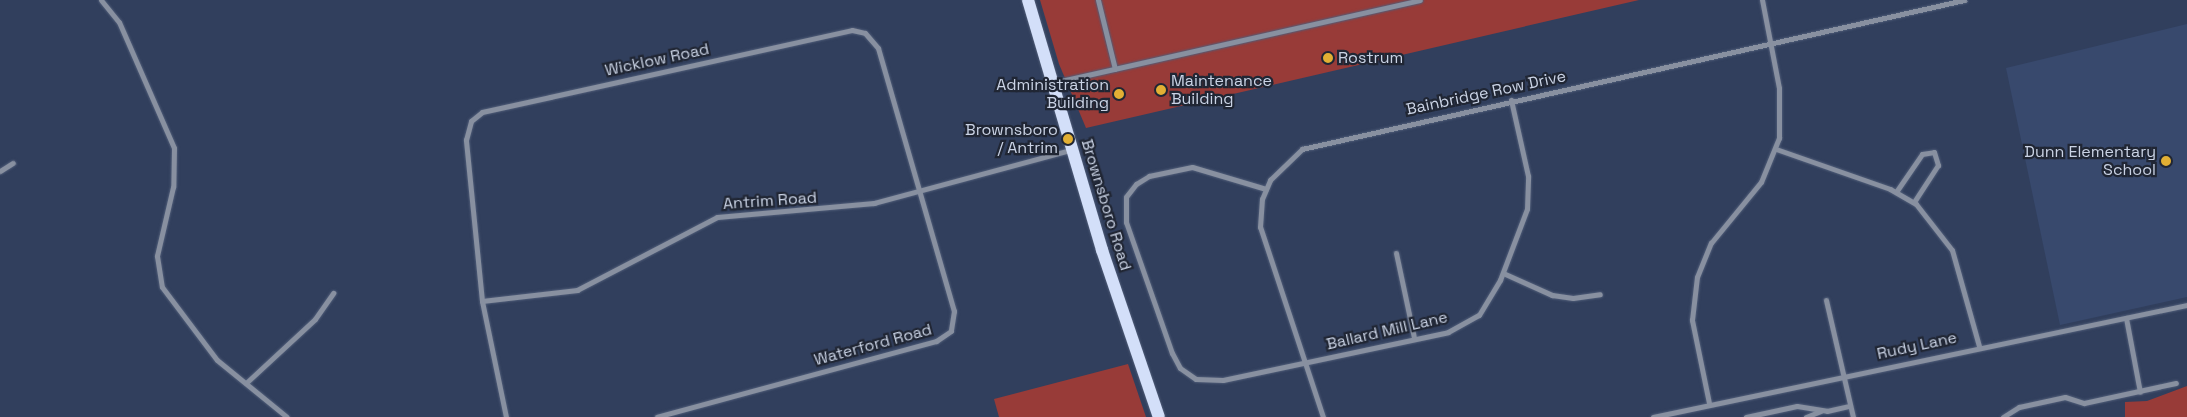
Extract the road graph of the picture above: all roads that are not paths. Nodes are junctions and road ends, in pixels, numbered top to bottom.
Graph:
1 (101, 0) edge
2 (1028, 0) edge
3 (1098, 0) edge
4 (1420, 0) edge
5 (1762, 0) edge
6 (1964, 0) edge
7 (1771, 42) junction
8 (1115, 69) junction
9 (1052, 83) junction
10 (1511, 100) junction
11 (1071, 150) junction
12 (1776, 150) junction
13 (13, 163) dead end
14 (0, 172) edge
15 (1266, 189) junction
16 (920, 191) junction
17 (1896, 192) junction
18 (1914, 202) junction
19 (1396, 253) dead end
20 (1503, 273) junction
21 (333, 294) dead end
22 (1600, 294) dead end
23 (1826, 300) dead end
24 (482, 301) junction
25 (2187, 304) edge
26 (2126, 318) junction
27 (1414, 338) junction
28 (1979, 346) junction
29 (1305, 363) junction
30 (1844, 374) junction
31 (246, 383) junction
32 (2176, 383) dead end
33 (2140, 392) junction
34 (1709, 403) junction
35 (1849, 406) junction
36 (1822, 411) junction
37 (287, 417) edge
38 (506, 417) edge
39 (657, 417) edge
40 (1159, 417) edge
41 (1323, 417) edge
42 (1653, 417) edge
43 (1746, 417) edge
44 (1806, 417) edge
45 (1853, 417) edge
46 (2003, 417) edge

1 - 31 street
2 - 9 main road, Brownsboro Road
3 - 8 street
4 - 8 street
5 - 7 street
6 - 7 street, Bainbridge Row Drive
7 - 10 street, Bainbridge Row Drive
7 - 12 street
8 - 9 street
9 - 11 main road, Brownsboro Road
10 - 15 street, Bainbridge Row Drive
10 - 20 street, Ballard Mill Lane
11 - 16 street, Antrim Road
11 - 40 main road, Brownsboro Road
12 - 17 street
12 - 34 street
13 - 14 street
15 - 29 street, Bainbridge Row Drive
15 - 29 street, Ballard Mill Lane
16 - 24 street, Antrim Road
16 - 24 street, Wicklow Road
16 - 39 street, Waterford Road
17 - 18 street
17 - 18 street
18 - 28 street
19 - 27 street
20 - 22 street
20 - 27 street, Ballard Mill Lane
21 - 31 street
23 - 30 street
24 - 38 street
25 - 26 street, Rudy Lane
26 - 28 street, Rudy Lane
26 - 33 street
27 - 29 street, Ballard Mill Lane
28 - 30 street, Rudy Lane
29 - 41 street, Bainbridge Row Drive
30 - 34 street, Rudy Lane
30 - 35 street
31 - 37 street
32 - 33 street
33 - 46 street
34 - 42 street, Rudy Lane
35 - 36 street
35 - 45 street
36 - 43 street
36 - 44 street

